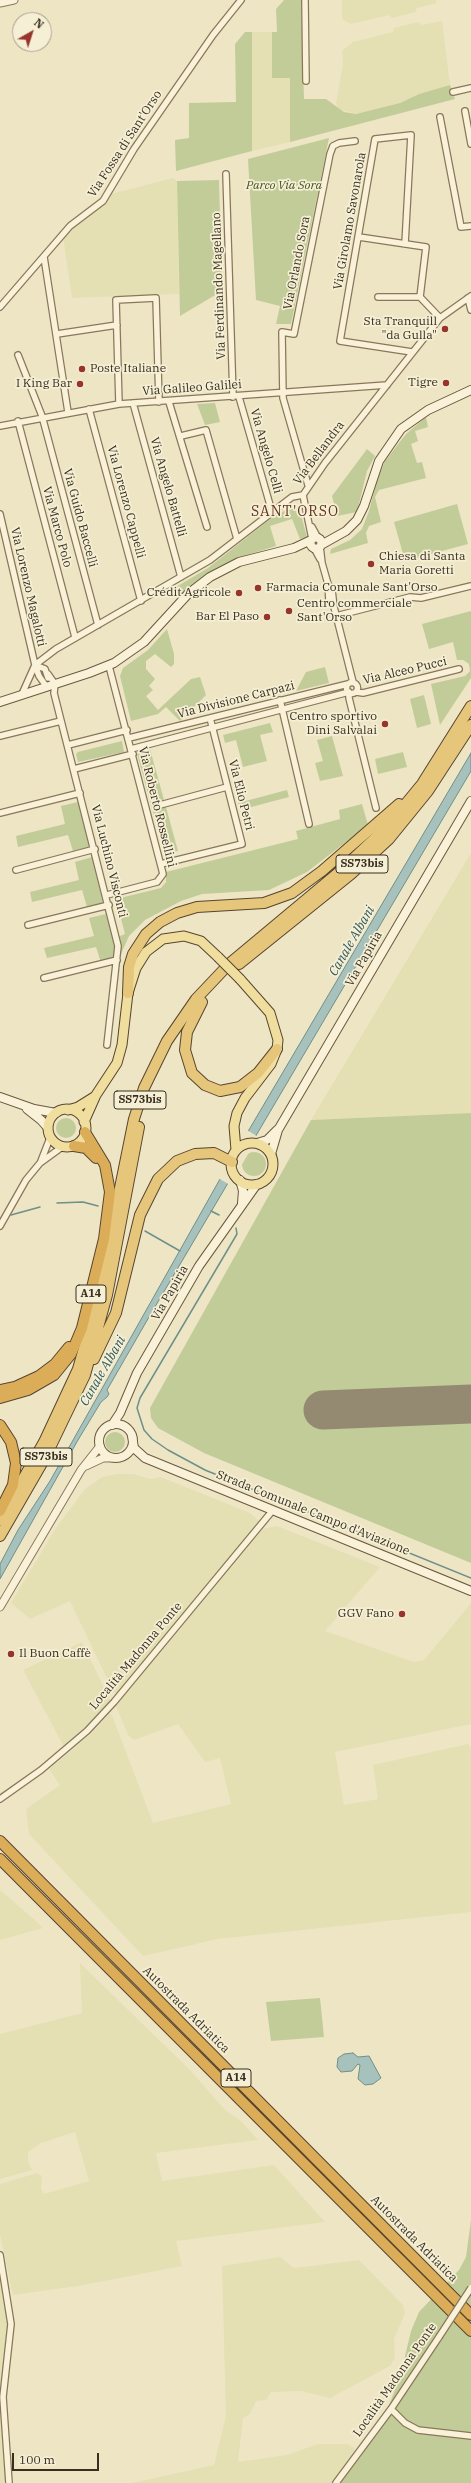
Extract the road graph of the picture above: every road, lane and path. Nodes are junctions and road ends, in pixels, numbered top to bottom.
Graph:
1 (14, 0) edge
2 (241, 0) edge
3 (305, 0) edge
4 (0, 3) edge
5 (306, 81) dead end
6 (471, 88) edge
7 (453, 92) dead end
8 (465, 111) dead end
9 (440, 117) dead end
10 (355, 141) dead end
11 (471, 144) edge
12 (226, 174) dead end
13 (471, 226) edge
14 (358, 236) junction
15 (405, 244) junction
16 (44, 256) junction
17 (378, 297) dead end
18 (420, 297) junction
19 (469, 297) edge
20 (0, 307) edge
21 (471, 310) edge
22 (440, 318) junction
23 (117, 325) junction
24 (57, 334) junction
25 (412, 352) junction
26 (18, 355) dead end
27 (387, 385) junction
28 (471, 390) edge
29 (283, 393) junction
30 (236, 397) junction
31 (159, 402) junction
32 (169, 402) junction
33 (133, 403) junction
34 (119, 404) junction
35 (89, 409) junction
36 (68, 412) junction
37 (42, 416) junction
38 (18, 421) junction
39 (0, 426) edge
40 (181, 436) junction
41 (308, 485) junction
42 (303, 495) junction
43 (272, 512) junction
44 (0, 514) edge
45 (207, 527) dead end
46 (236, 539) junction
47 (316, 543) junction
48 (181, 577) junction
49 (471, 586) edge
50 (141, 601) junction
51 (336, 616) junction
52 (98, 625) junction
53 (75, 638) junction
54 (35, 665) junction
55 (109, 666) junction
56 (459, 669) dead end
57 (48, 674) junction
58 (350, 683) junction
59 (55, 684) junction
60 (46, 686) junction
61 (354, 692) junction
62 (22, 694) junction
63 (280, 700) junction
64 (0, 702) edge
65 (471, 706) edge
66 (282, 711) junction
67 (210, 718) junction
68 (61, 720) junction
69 (471, 725) edge
70 (212, 728) junction
71 (127, 730) junction
72 (0, 736) edge
73 (129, 738) junction
74 (68, 745) junction
75 (132, 751) junction
76 (74, 769) junction
77 (432, 769) junction
78 (227, 787) junction
79 (80, 793) junction
80 (471, 801) edge
81 (160, 804) dead end
82 (376, 808) dead end
83 (0, 813) edge
84 (308, 824) dead end
85 (95, 849) junction
86 (161, 864) junction
87 (16, 870) dead end
88 (107, 895) junction
89 (109, 905) junction
90 (28, 925) dead end
91 (117, 960) junction
92 (44, 978) dead end
93 (128, 993) junction
94 (202, 1002) junction
95 (107, 1045) dead end
96 (277, 1049) junction
97 (96, 1095) junction
98 (0, 1098) edge
99 (22, 1106) junction
100 (68, 1110) junction
101 (56, 1113) junction
102 (234, 1126) junction
103 (85, 1127) junction
104 (278, 1130) junction
105 (49, 1133) junction
106 (257, 1143) junction
107 (246, 1144) junction
108 (74, 1146) junction
109 (62, 1147) junction
110 (236, 1150) junction
111 (271, 1154) junction
112 (232, 1162) junction
113 (40, 1163) junction
114 (240, 1180) junction
115 (257, 1184) junction
116 (242, 1206) junction
117 (0, 1226) edge
118 (85, 1375) junction
119 (0, 1390) edge
120 (126, 1396) junction
121 (0, 1398) edge
122 (0, 1425) edge
123 (112, 1425) junction
124 (125, 1428) junction
125 (132, 1436) junction
126 (100, 1446) junction
127 (115, 1458) junction
128 (145, 1458) junction
129 (81, 1470) junction
130 (273, 1510) junction
131 (0, 1511) edge
132 (0, 1520) edge
133 (0, 1536) edge
134 (471, 1591) edge
135 (0, 1607) edge
136 (0, 1799) edge
137 (0, 1842) edge
138 (0, 1859) edge
139 (0, 2255) edge
140 (471, 2288) edge
141 (471, 2315) edge
142 (471, 2331) edge
143 (390, 2409) junction
144 (471, 2436) edge
145 (9, 2483) edge
146 (336, 2483) edge

1 - 4 street
2 - 16 street, Via Fossa di Sant'Orso
3 - 5 street
6 - 7 street
8 - 11 street
9 - 13 street
10 - 29 street, Via Orlando Sora
12 - 30 street, Via Ferdinando Magellano
14 - 15 street
14 - 15 street, Via Girolamo Savonarola
14 - 25 street, Via Girolamo Savonarola
15 - 18 street
16 - 20 street, Via Fossa di Sant'Orso
16 - 24 street
17 - 18 street
18 - 22 street
19 - 21 street
19 - 22 street, Via Bellandra
22 - 25 street, Via Bellandra
23 - 24 street
23 - 31 street
23 - 34 street
24 - 36 street
25 - 27 street, Via Bellandra
26 - 37 street, Via Guido Baccelli
27 - 29 street, Via Galileo Galilei
27 - 41 street, Via Bellandra
28 - 47 main road
29 - 30 street, Via Galileo Galilei
29 - 41 street
30 - 32 street, Via Galileo Galilei
30 - 43 street, Via Angelo Celli
31 - 32 street, Via Galileo Galilei
31 - 33 street, Via Galileo Galilei
32 - 40 street
33 - 34 street, Via Galileo Galilei
33 - 48 street, Via Angelo Battelli
34 - 35 street, Via Galileo Galilei
35 - 36 street, Via Galileo Galilei
35 - 50 street, Via Lorenzo Cappelli
36 - 37 street, Via Galileo Galilei
37 - 38 street, Via Galileo Galilei
37 - 52 street, Via Guido Baccelli
38 - 39 street, Via Galileo Galilei
38 - 53 street, Via Marco Polo
40 - 45 street
40 - 46 street
41 - 42 street, Via Bellandra
42 - 43 street, Via Bellandra
42 - 47 street
43 - 46 street, Via Bellandra
44 - 54 street, Via Lorenzo Magalotti
46 - 48 street, Via Bellandra
47 - 51 street
47 - 55 main road
48 - 50 street, Via Bellandra
49 - 51 street
50 - 52 street, Via Bellandra
51 - 58 street
52 - 53 street, Via Bellandra
53 - 54 street, Via Bellandra
54 - 57 street, Via Lorenzo Magalotti
54 - 60 street, Via Lorenzo Magalotti
54 - 62 street, Via Lorenzo Magalotti
55 - 59 main road
55 - 71 street, Via Roberto Rossellini
56 - 61 street, Via Alceo Pucci
57 - 59 street, Via Lorenzo Magalotti
57 - 60 street
58 - 61 street
58 - 61 street
58 - 63 street, Via Divisione Carpazi
59 - 60 main road
59 - 68 street, Via Luchino Visconti
60 - 62 main road
61 - 66 street, Via Divisione Carpazi
61 - 82 street
62 - 64 main road
63 - 66 street
63 - 67 street, Via Divisione Carpazi
65 - 77 highway, SS73bis
66 - 70 street, Via Divisione Carpazi
66 - 84 street
67 - 70 street, Via Elio Petri
67 - 73 street, Via Divisione Carpazi
68 - 72 street
68 - 74 street, Via Luchino Visconti
69 - 94 highway, SS73bis
70 - 75 street, Via Divisione Carpazi
70 - 78 street, Via Elio Petri
71 - 73 street, Via Roberto Rossellini
71 - 74 street
73 - 75 street, Via Roberto Rossellini
74 - 76 street, Via Luchino Visconti
75 - 76 street
75 - 86 street, Via Roberto Rossellini
76 - 79 street, Via Luchino Visconti
77 - 93 highway
77 - 132 highway, SS73bis
78 - 81 street
78 - 86 street, Via Elio Petri
79 - 83 street
79 - 85 street, Via Luchino Visconti
80 - 104 main road, Via Papiria
85 - 87 street
85 - 88 street, Via Luchino Visconti
86 - 88 street, Via Roberto Rossellini
88 - 89 street, Via Luchino Visconti
89 - 90 street
89 - 91 street, Via Luchino Visconti
91 - 92 street
91 - 95 street, Via Luchino Visconti
93 - 96 main road, bridge
93 - 97 main road
94 - 96 highway
94 - 118 highway, SS73bis
96 - 102 main road
97 - 100 main road
97 - 103 main road
98 - 99 main road
99 - 101 main road
99 - 105 main road
100 - 101 main road
100 - 103 main road
101 - 105 main road
102 - 107 main road
102 - 110 main road
103 - 108 main road
103 - 121 highway, A14
104 - 106 main road, Via Papiria
104 - 111 main road, Via Papiria
105 - 109 main road
105 - 113 street
106 - 107 main road, Via Papiria
106 - 111 main road
107 - 110 main road, Via Papiria
108 - 109 main road
108 - 119 highway, A14
109 - 113 street
110 - 112 main road
111 - 115 main road, Via Papiria
112 - 114 main road
112 - 118 highway
113 - 117 street
114 - 115 main road
114 - 116 main road
115 - 116 main road, Via Papiria
116 - 120 main road, Via Papiria
118 - 133 highway, SS73bis
120 - 123 main road, Via Papiria
120 - 124 main road, Via Papiria
122 - 131 highway
123 - 124 main road
123 - 126 main road
124 - 125 main road
125 - 127 main road
125 - 128 main road, Strada Comunale Campo d'Aviazione
126 - 127 main road
126 - 129 street
127 - 128 main road, Strada Comunale Campo d'Aviazione
127 - 129 street
128 - 130 main road, Strada Comunale Campo d'Aviazione
129 - 135 street
130 - 134 main road, Strada Comunale Campo d'Aviazione
130 - 136 street, Località Madonna Ponte
137 - 141 highway, Autostrada Adriatica / A14
138 - 142 highway, Autostrada Adriatica / A14
139 - 145 street
140 - 143 street, Località Madonna Ponte, bridge
143 - 144 street
143 - 146 street, Località Madonna Ponte

